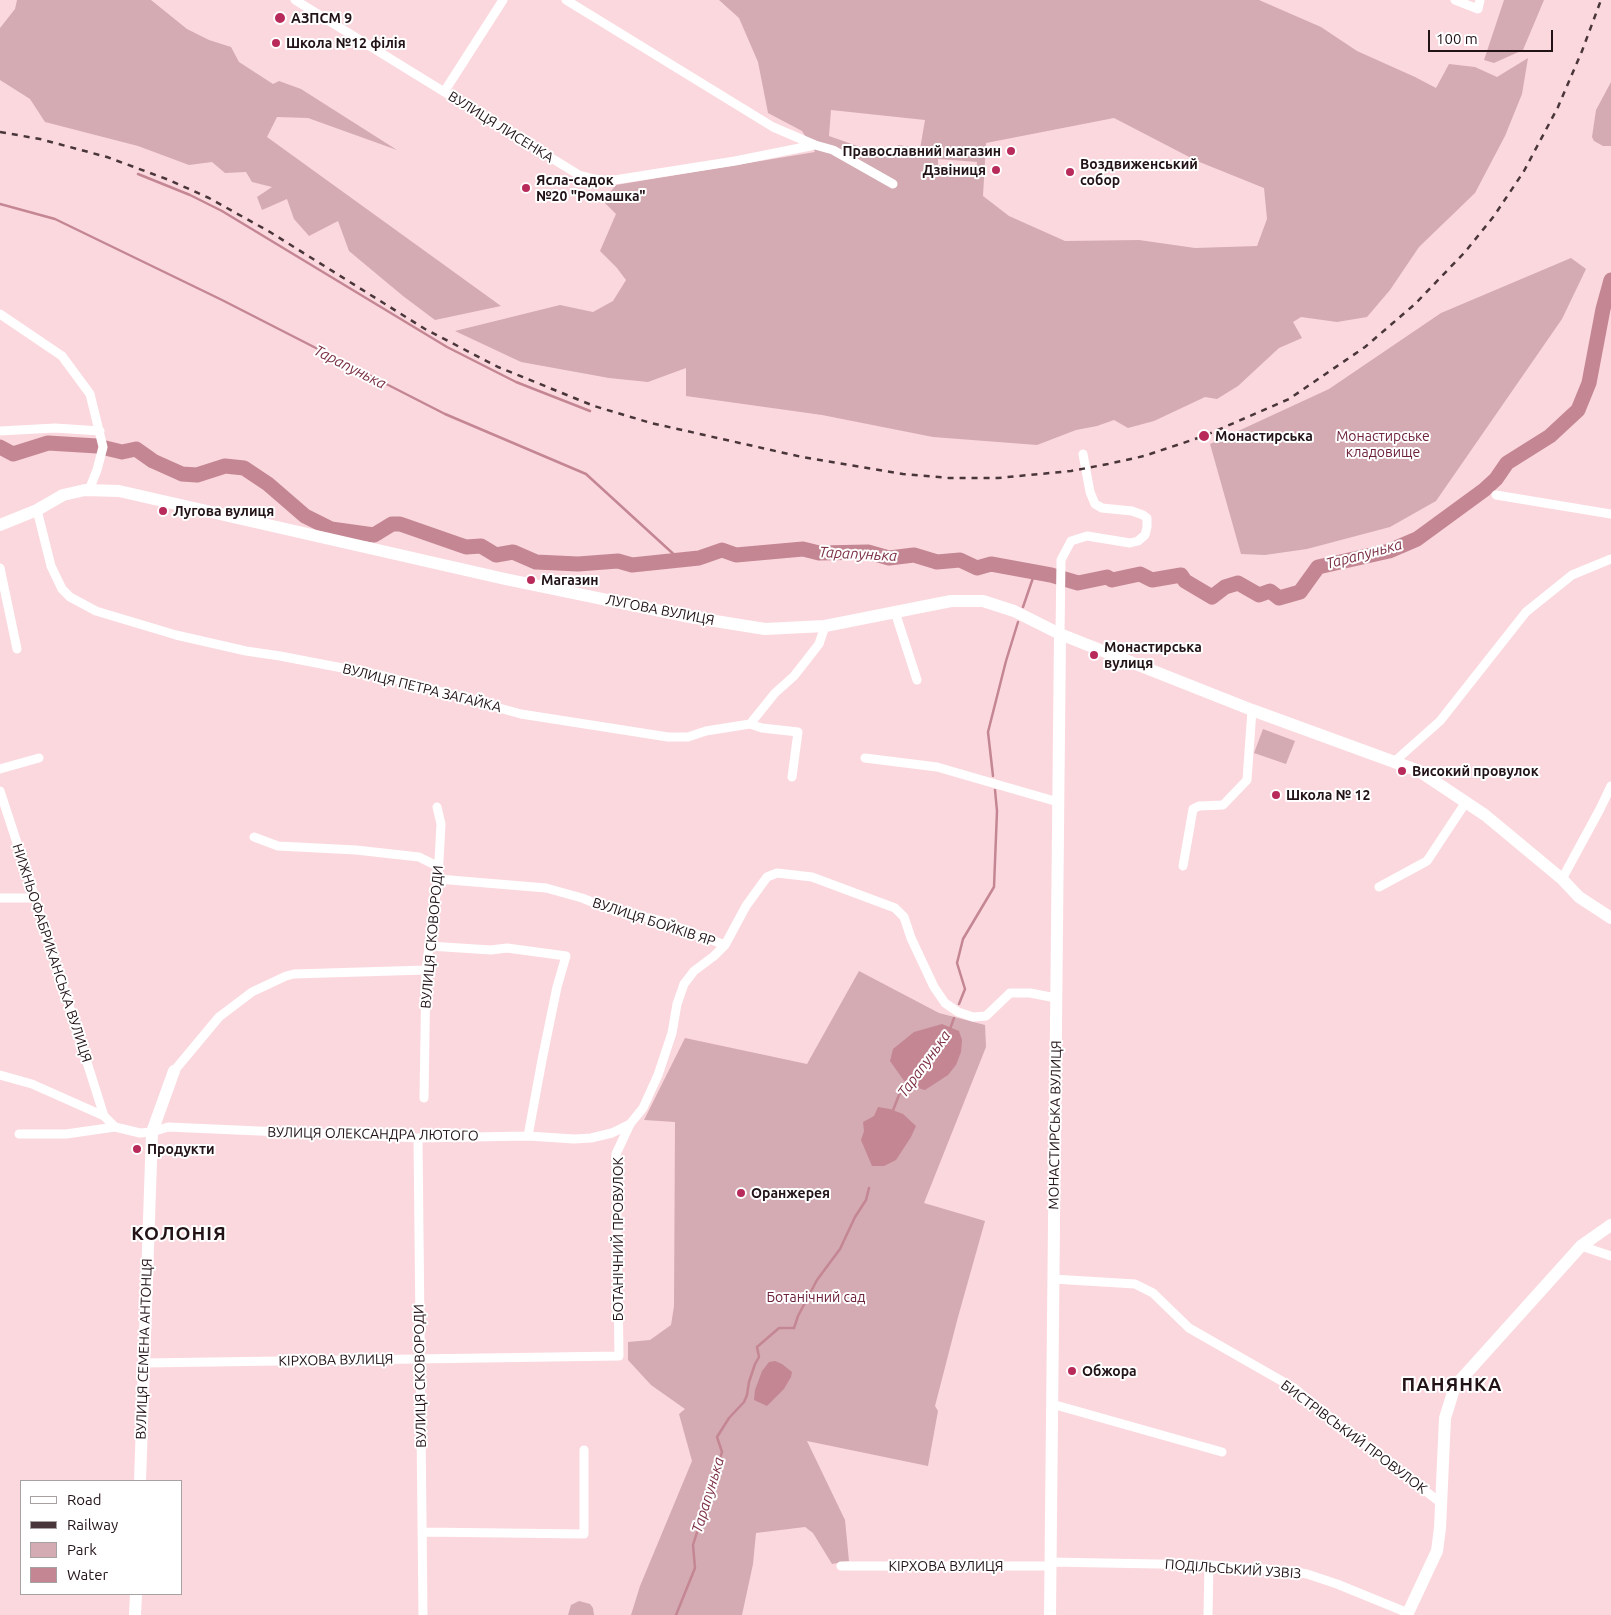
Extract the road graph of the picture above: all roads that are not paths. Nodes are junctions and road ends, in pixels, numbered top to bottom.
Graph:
1 (295, 0) edge
2 (503, 0) edge
3 (566, 0) edge
4 (1455, 0) edge
5 (1479, 4) edge
6 (444, 92) junction
7 (815, 146) junction
8 (892, 184) dead end
9 (0, 314) edge
10 (0, 431) edge
11 (100, 432) junction
12 (1082, 454) dead end
13 (89, 490) junction
14 (1496, 495) dead end
15 (36, 510) junction
16 (1611, 514) edge
17 (0, 525) edge
18 (1611, 559) edge
19 (0, 568) edge
20 (895, 612) junction
21 (825, 626) junction
22 (1060, 634) junction
23 (17, 649) dead end
24 (917, 680) dead end
25 (1252, 710) junction
26 (750, 724) junction
27 (39, 758) dead end
28 (865, 758) dead end
29 (1395, 761) junction
30 (0, 769) edge
31 (792, 776) dead end
32 (1611, 786) edge
33 (0, 791) edge
34 (1058, 802) junction
35 (1466, 802) junction
36 (437, 807) dead end
37 (254, 837) dead end
38 (1183, 866) dead end
39 (439, 867) junction
40 (438, 879) junction
41 (1562, 879) junction
42 (1379, 887) dead end
43 (0, 898) edge
44 (35, 898) junction
45 (1611, 918) edge
46 (725, 945) junction
47 (429, 946) junction
48 (426, 970) junction
49 (1056, 998) junction
50 (174, 1071) joint
51 (0, 1075) edge
52 (424, 1098) dead end
53 (104, 1116) junction
54 (630, 1124) junction
55 (115, 1127) junction
56 (152, 1132) junction
57 (19, 1134) dead end
58 (528, 1136) junction
59 (418, 1138) junction
60 (1611, 1225) edge
61 (1581, 1246) junction
62 (1611, 1256) edge
63 (1053, 1279) junction
64 (619, 1356) joint
65 (420, 1359) junction
66 (144, 1363) junction
67 (1052, 1404) junction
68 (584, 1450) dead end
69 (1222, 1452) dead end
70 (140, 1480) edge
71 (1441, 1503) junction
72 (422, 1532) junction
73 (1050, 1564) junction
74 (1209, 1565) junction
75 (841, 1566) dead end
76 (136, 1595) edge
77 (1408, 1614) edge
78 (135, 1615) edge
79 (423, 1615) edge
80 (1050, 1615) edge
81 (1208, 1615) edge

1 - 6 street, ВУЛИЦЯ ЛИСЕНКА
2 - 6 street
3 - 7 street
4 - 5 street
6 - 7 street, ВУЛИЦЯ ЛИСЕНКА
7 - 8 street
9 - 11 street
10 - 11 street
11 - 13 street
12 - 22 street
13 - 15 street, ЛУГОВА ВУЛИЦЯ
13 - 21 street, ЛУГОВА ВУЛИЦЯ
14 - 16 street
15 - 17 street, ЛУГОВА ВУЛИЦЯ
15 - 26 street, ВУЛИЦЯ ПЕТРА ЗАГАЙКА
18 - 29 street
19 - 23 street
20 - 21 street, ЛУГОВА ВУЛИЦЯ
20 - 22 street, ЛУГОВА ВУЛИЦЯ
20 - 24 street
21 - 26 street
22 - 25 street, ЛУГОВА ВУЛИЦЯ
22 - 34 street, МОНАСТИРСЬКА ВУЛИЦЯ
25 - 29 street, ЛУГОВА ВУЛИЦЯ
25 - 38 street
26 - 31 street
27 - 30 street
28 - 34 street
29 - 35 street, ЛУГОВА ВУЛИЦЯ
32 - 41 street
33 - 44 street, НИЖНЬОФАБРИКАНСЬКА ВУЛИЦЯ
34 - 49 street, МОНАСТИРСЬКА ВУЛИЦЯ
35 - 41 street, ЛУГОВА ВУЛИЦЯ
35 - 42 street
36 - 39 street, ВУЛИЦЯ СКОВОРОДИ
37 - 39 street
39 - 40 street, ВУЛИЦЯ СКОВОРОДИ
40 - 46 street, ВУЛИЦЯ БОЙКІВ ЯР
40 - 47 street, ВУЛИЦЯ СКОВОРОДИ
41 - 45 street, ЛУГОВА ВУЛИЦЯ
43 - 44 street
44 - 53 street, НИЖНЬОФАБРИКАНСЬКА ВУЛИЦЯ
46 - 49 street, ВУЛИЦЯ БОЙКІВ ЯР
46 - 54 street, БОТАНІЧНИЙ ПРОВУЛОК
47 - 48 street, ВУЛИЦЯ СКОВОРОДИ
47 - 58 street
48 - 50 street
48 - 52 street, ВУЛИЦЯ СКОВОРОДИ
49 - 63 street, МОНАСТИРСЬКА ВУЛИЦЯ
50 - 56 street, ВУЛИЦЯ СЕМЕНА АНТОНЦЯ
51 - 53 street
53 - 55 street
54 - 58 street, ВУЛИЦЯ ОЛЕКСАНДРА ЛЮТОГО
54 - 64 street, БОТАНІЧНИЙ ПРОВУЛОК
55 - 56 street, ВУЛИЦЯ ОЛЕКСАНДРА ЛЮТОГО
55 - 57 street, ВУЛИЦЯ ОЛЕКСАНДРА ЛЮТОГО
56 - 59 street, ВУЛИЦЯ ОЛЕКСАНДРА ЛЮТОГО
56 - 66 street, ВУЛИЦЯ СЕМЕНА АНТОНЦЯ
58 - 59 street, ВУЛИЦЯ ОЛЕКСАНДРА ЛЮТОГО
59 - 65 street, ВУЛИЦЯ СКОВОРОДИ
60 - 61 street
61 - 62 street
61 - 71 street
63 - 67 street, МОНАСТИРСЬКА ВУЛИЦЯ
63 - 71 street, БИСТРІВСЬКИЙ ПРОВУЛОК
64 - 65 street, КІРХОВА ВУЛИЦЯ
65 - 66 street, КІРХОВА ВУЛИЦЯ
65 - 72 street, ВУЛИЦЯ СКОВОРОДИ
66 - 70 street, ВУЛИЦЯ СЕМЕНА АНТОНЦЯ
67 - 69 street
67 - 73 street, МОНАСТИРСЬКА ВУЛИЦЯ
68 - 72 street
71 - 77 street
72 - 79 street, ВУЛИЦЯ СКОВОРОДИ
73 - 74 street, ПОДІЛЬСЬКИЙ УЗВІЗ
73 - 75 street, КІРХОВА ВУЛИЦЯ
73 - 80 street, МОНАСТИРСЬКА ВУЛИЦЯ
74 - 77 street, ПОДІЛЬСЬКИЙ УЗВІЗ
74 - 81 street
76 - 78 street

